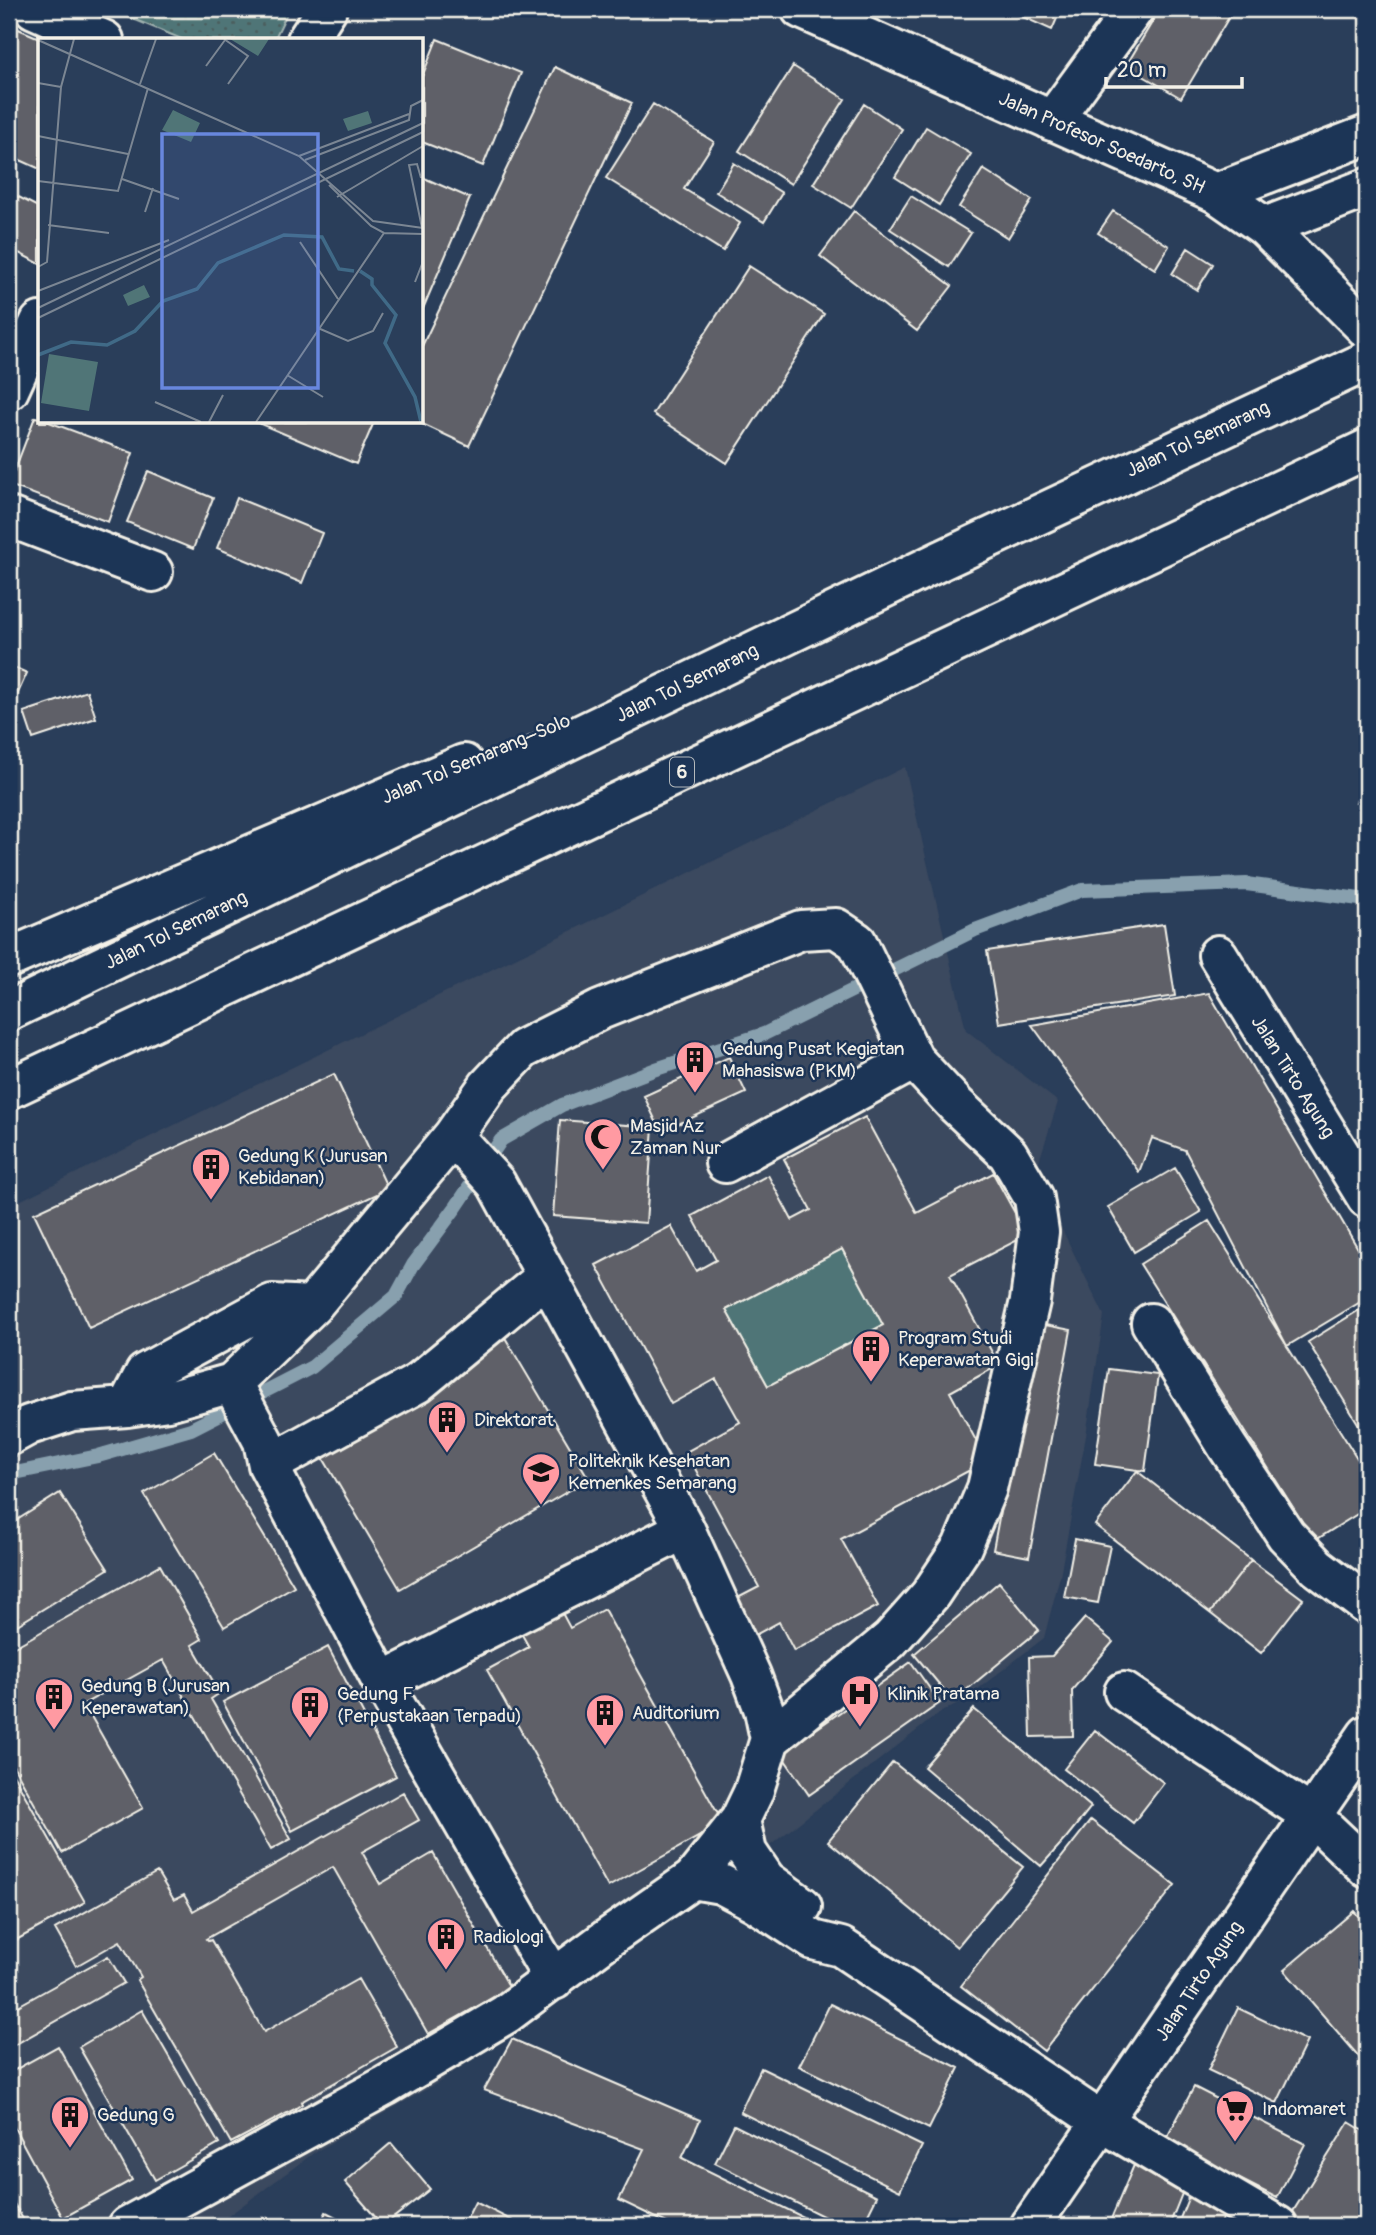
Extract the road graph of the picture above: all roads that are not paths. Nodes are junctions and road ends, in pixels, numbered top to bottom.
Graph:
1 (34, 9) edge
2 (327, 9) edge
3 (801, 9) edge
4 (1134, 9) edge
5 (99, 38) edge
6 (308, 38) edge
7 (1052, 121) junction
8 (1367, 135) edge
9 (1367, 188) edge
10 (1216, 193) junction
11 (1265, 227) junction
12 (38, 326) edge
13 (1367, 328) edge
14 (1367, 361) edge
15 (9, 390) edge
16 (1362, 451) edge
17 (9, 517) edge
18 (942, 560) junction
19 (153, 572) dead end
20 (1218, 955) dead end
21 (9, 958) edge
22 (9, 1011) edge
23 (914, 1060) junction
24 (9, 1089) edge
25 (461, 1144) junction
26 (725, 1163) dead end
27 (1367, 1198) edge
28 (547, 1276) junction
29 (312, 1306) junction
30 (1151, 1323) dead end
31 (237, 1391) junction
32 (127, 1407) junction
33 (9, 1436) edge
34 (266, 1453) junction
35 (685, 1529) junction
36 (1367, 1605) edge
37 (382, 1682) junction
38 (1124, 1692) dead end
39 (1367, 1735) edge
40 (770, 1739) junction
41 (1312, 1816) junction
42 (740, 1820) junction
43 (1367, 1868) edge
44 (693, 1879) junction
45 (841, 1947) junction
46 (554, 1980) junction
47 (1102, 2122) junction
48 (128, 2226) edge
49 (1030, 2226) edge
50 (1278, 2226) edge

1 - 5 main road
2 - 6 main road
3 - 7 main road, Jalan Profesor Soedarto, SH
4 - 7 main road
7 - 10 main road, Jalan Profesor Soedarto, SH
8 - 10 main road
9 - 11 main road
10 - 11 main road, Jalan Profesor Soedarto, SH
11 - 13 main road, Jalan Profesor Soedarto, SH
12 - 15 main road
14 - 18 main road, Jalan Tol Semarang
16 - 24 main road, 6
17 - 19 main road
18 - 21 main road, Jalan Tol Semarang–Solo
18 - 22 main road, Jalan Tol Semarang
20 - 27 main road, Jalan Tirto Agung
23 - 25 main road
23 - 26 main road
23 - 40 main road
25 - 28 main road
25 - 29 main road
28 - 34 main road
28 - 35 main road
29 - 31 main road
29 - 32 main road
30 - 36 main road
31 - 32 main road
31 - 34 main road
32 - 33 main road
34 - 37 main road
35 - 37 main road
35 - 40 main road
37 - 46 main road
38 - 41 main road
39 - 41 main road, Jalan Tirto Agung
40 - 42 main road
41 - 43 main road
41 - 47 main road, Jalan Tirto Agung
42 - 44 main road
42 - 45 main road
44 - 45 main road
44 - 46 main road
45 - 47 main road
46 - 48 main road
47 - 49 main road, Jalan Tirto Agung
47 - 50 main road

